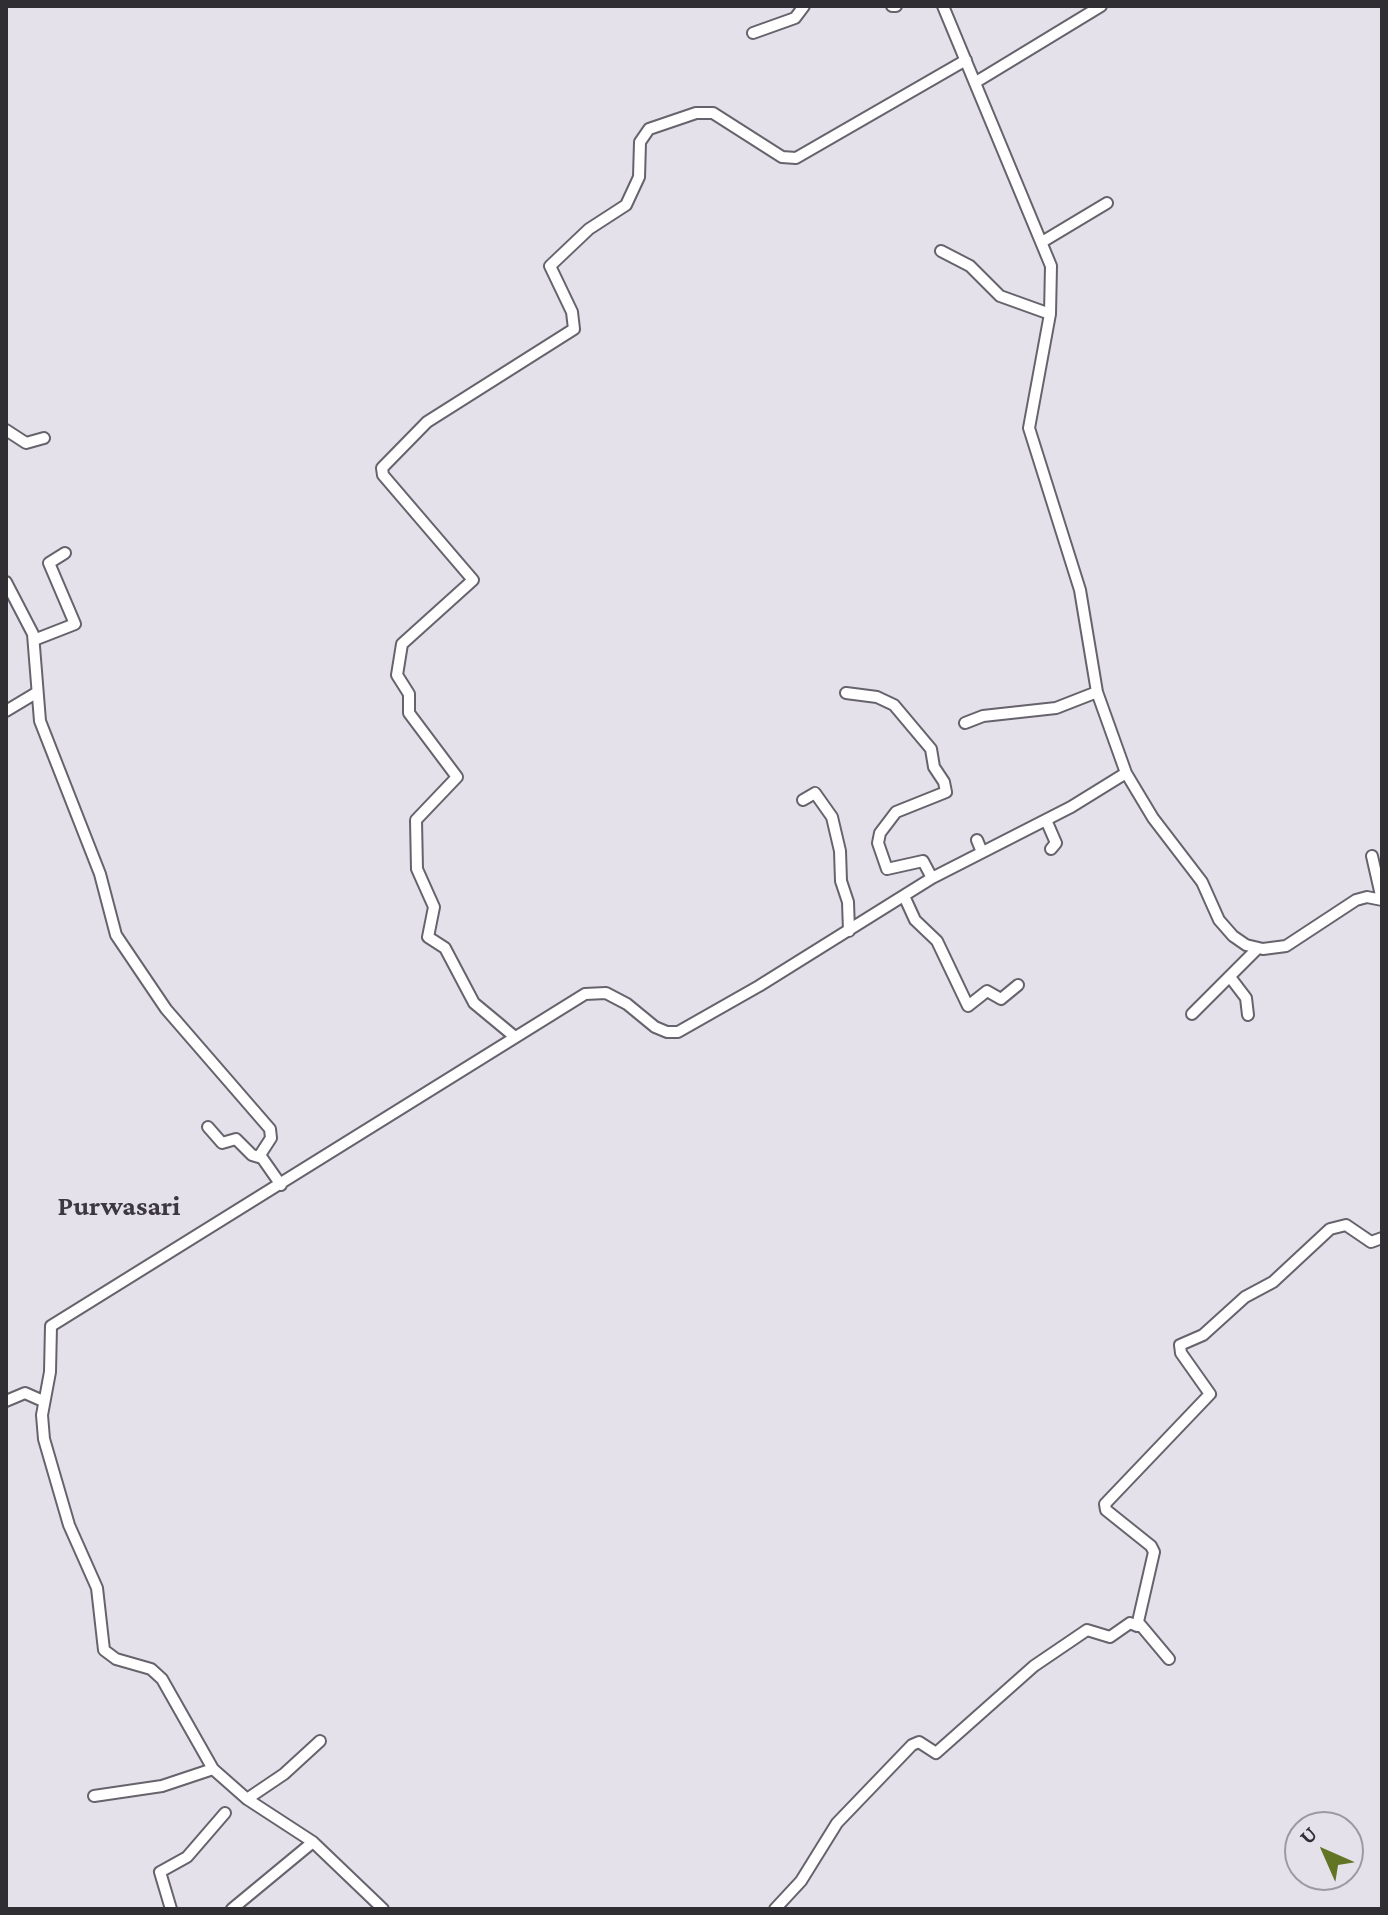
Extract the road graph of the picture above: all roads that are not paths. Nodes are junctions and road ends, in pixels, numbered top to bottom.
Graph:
1 (804, 6) edge
2 (943, 6) edge
3 (1101, 6) edge
4 (753, 33) dead end
5 (966, 60) junction
6 (976, 82) junction
7 (1107, 203) dead end
8 (1042, 242) junction
9 (941, 251) dead end
10 (1050, 314) junction
11 (6, 430) edge
12 (44, 438) dead end
13 (65, 553) dead end
14 (6, 582) edge
15 (34, 640) junction
16 (1097, 692) junction
17 (36, 693) junction
18 (846, 693) dead end
19 (6, 711) edge
20 (965, 723) dead end
21 (1126, 773) junction
22 (803, 800) dead end
23 (1046, 820) junction
24 (977, 840) dead end
25 (1051, 849) dead end
26 (982, 852) junction
27 (1372, 856) dead end
28 (932, 878) junction
29 (904, 896) junction
30 (849, 931) junction
31 (1258, 948) junction
32 (1230, 977) junction
33 (1018, 985) dead end
34 (1192, 1014) dead end
35 (1248, 1015) dead end
36 (515, 1037) junction
37 (208, 1127) dead end
38 (262, 1158) junction
39 (281, 1185) junction
40 (1382, 1238) edge
41 (6, 1401) edge
42 (43, 1401) junction
43 (1138, 1622) junction
44 (1169, 1659) dead end
45 (320, 1741) dead end
46 (213, 1769) junction
47 (94, 1796) dead end
48 (247, 1799) junction
49 (225, 1813) dead end
50 (313, 1842) junction
51 (171, 1909) edge
52 (232, 1909) edge
53 (383, 1909) edge
54 (775, 1909) edge

1 - 4 street
2 - 5 street
3 - 6 street
5 - 6 street
5 - 36 street
6 - 8 street
7 - 8 street
8 - 10 street
9 - 10 street
10 - 16 street
11 - 12 street
13 - 15 street
14 - 15 street
15 - 17 street
16 - 20 street
16 - 21 street
17 - 19 street
17 - 38 street
18 - 28 street
21 - 23 street
21 - 31 street
22 - 30 street
23 - 25 street
23 - 26 street
24 - 26 street
26 - 28 street
27 - 31 street
28 - 29 street
29 - 30 street
29 - 33 street
30 - 36 street
31 - 32 street
32 - 34 street
32 - 35 street
36 - 39 street
37 - 38 street
38 - 39 street
39 - 42 street
40 - 43 street
41 - 42 street
42 - 46 street
43 - 44 street
43 - 54 street
45 - 48 street
46 - 47 street
46 - 48 street
48 - 50 street
49 - 51 street
50 - 52 street
50 - 53 street

